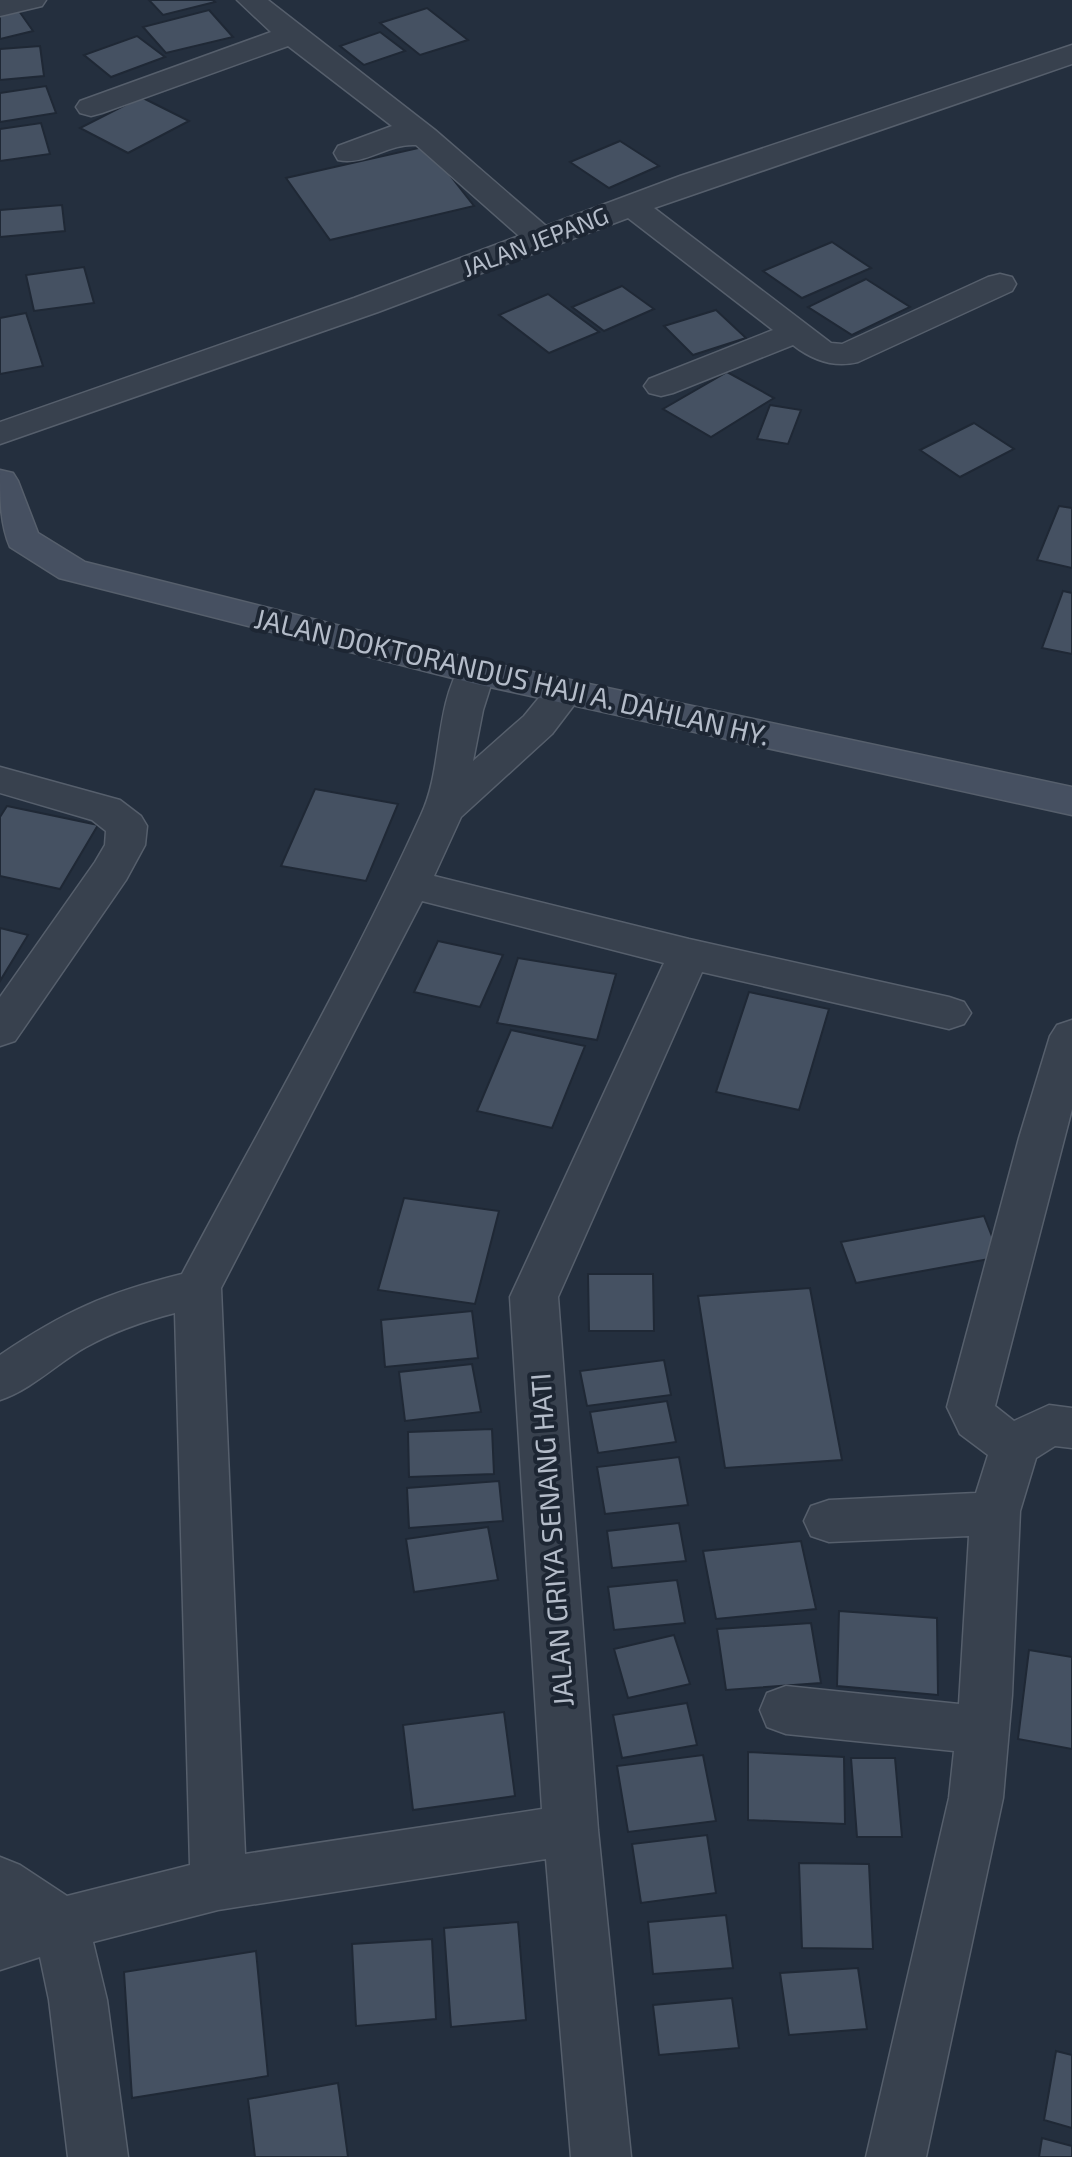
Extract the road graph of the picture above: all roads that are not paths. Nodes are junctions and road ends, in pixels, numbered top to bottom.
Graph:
1 (32, 0) edge
2 (251, 0) edge
3 (0, 7) edge
4 (288, 32) junction
5 (1072, 54) edge
6 (91, 107) dead end
7 (424, 136) junction
8 (349, 153) dead end
9 (631, 205) junction
10 (541, 239) junction
11 (1000, 284) dead end
12 (797, 332) junction
13 (661, 386) dead end
14 (0, 434) edge
15 (0, 481) edge
16 (476, 672) junction
17 (565, 692) junction
18 (0, 780) edge
19 (1072, 801) edge
20 (444, 810) junction
21 (410, 884) junction
22 (689, 954) junction
23 (949, 1013) dead end
24 (0, 1030) edge
25 (1072, 1036) edge
26 (198, 1288) junction
27 (0, 1380) edge
28 (1072, 1428) edge
29 (1015, 1446) junction
30 (995, 1511) junction
31 (829, 1521) dead end
32 (786, 1710) dead end
33 (982, 1730) junction
34 (571, 1830) junction
35 (0, 1883) edge
36 (218, 1884) junction
37 (61, 1924) junction
38 (0, 1943) edge
39 (98, 2157) edge
40 (601, 2157) edge
41 (896, 2157) edge

1 - 3 street
2 - 4 street
4 - 6 street
4 - 7 street
5 - 9 street, JALAN JEPANG
7 - 8 street
7 - 10 street
9 - 10 street, JALAN JEPANG
9 - 12 street
10 - 14 street, JALAN JEPANG
11 - 12 street
12 - 13 street
15 - 16 street, JALAN DOKTORANDUS HAJI A. DAHLAN HY.
16 - 17 street, JALAN DOKTORANDUS HAJI A. DAHLAN HY.
16 - 20 street
17 - 19 street, JALAN DOKTORANDUS HAJI A. DAHLAN HY.
17 - 20 street
18 - 24 street
20 - 21 street
21 - 22 street
21 - 26 street
22 - 23 street
22 - 34 street, JALAN GRIYA SENANG HATI
25 - 29 street
26 - 27 street
26 - 36 street
28 - 29 street
29 - 30 street
30 - 31 street
30 - 33 street
32 - 33 street
33 - 41 street
34 - 36 street
34 - 40 street, JALAN GRIYA SENANG HATI
35 - 37 street
36 - 37 street
37 - 38 street
37 - 39 street

